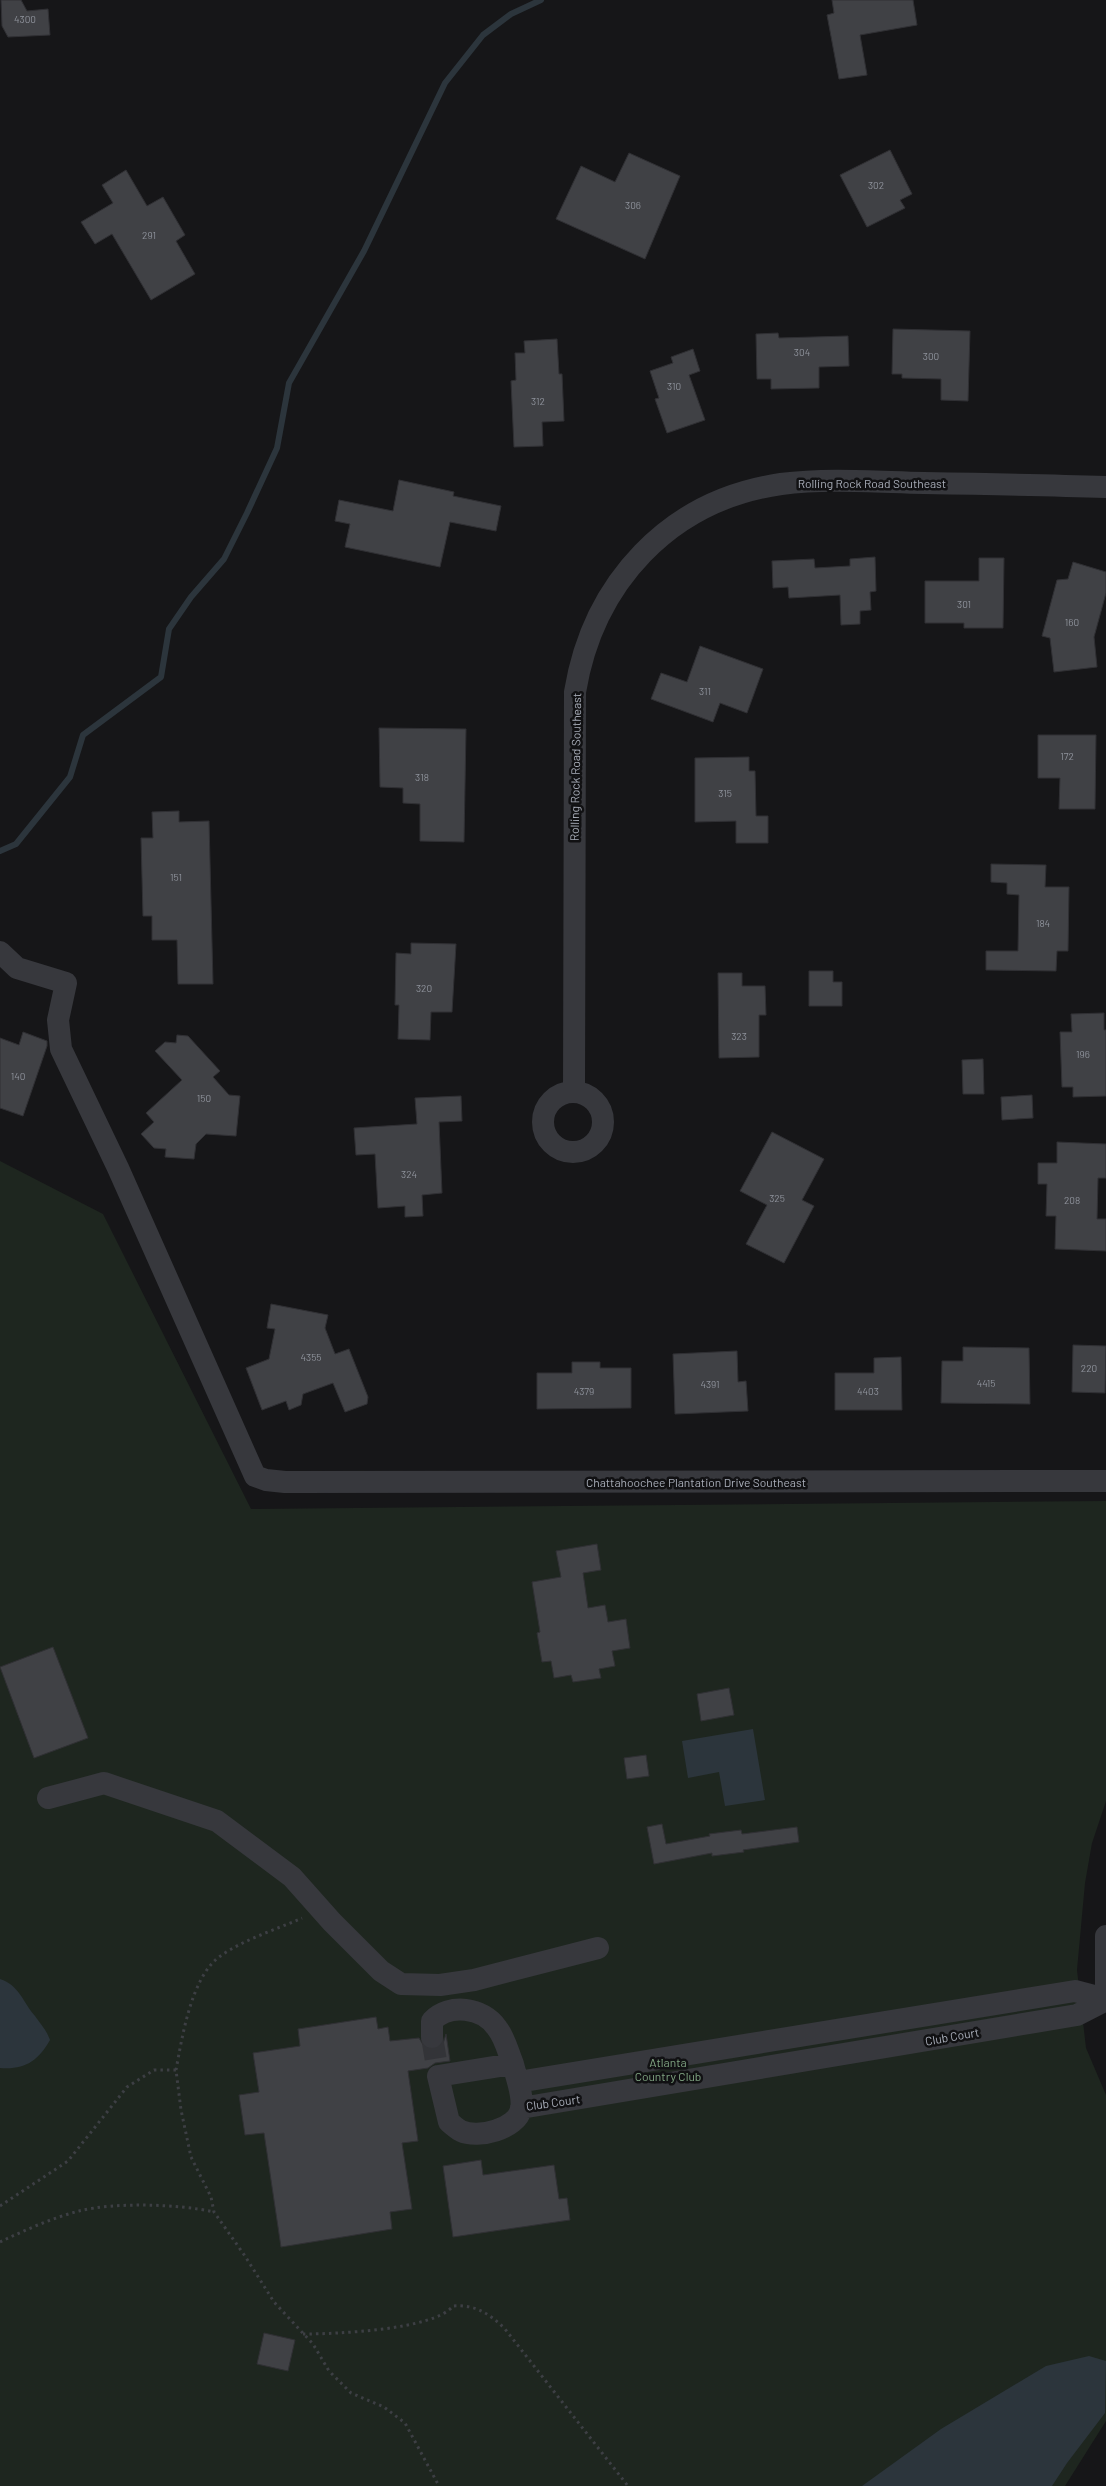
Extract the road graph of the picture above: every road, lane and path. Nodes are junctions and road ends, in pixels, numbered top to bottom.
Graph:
1 (1106, 487) edge
2 (0, 952) edge
3 (574, 1092) dead end
4 (1106, 1481) edge
5 (48, 1798) dead end
6 (320, 1908) junction
7 (1106, 1936) edge
8 (598, 1948) dead end
9 (1106, 1985) edge
10 (1106, 1999) edge
11 (432, 2036) tunnel mouth
12 (176, 2070) junction
13 (515, 2073) junction
14 (521, 2108) junction
15 (0, 2206) edge
16 (214, 2212) junction
17 (0, 2242) edge
18 (302, 2334) junction
19 (438, 2486) edge
20 (628, 2486) edge

1 - 3 street, Rolling Rock Road Southeast
2 - 4 street, Chattahoochee Plantation Drive Southeast
5 - 6 street
6 - 8 street
6 - 12 path
7 - 9 street
10 - 13 street, Club Court
10 - 14 street, Club Court
11 - 13 street
12 - 15 path
12 - 16 path
13 - 14 street, Club Court
13 - 14 street
16 - 17 path
16 - 18 path
18 - 19 path
18 - 20 path

